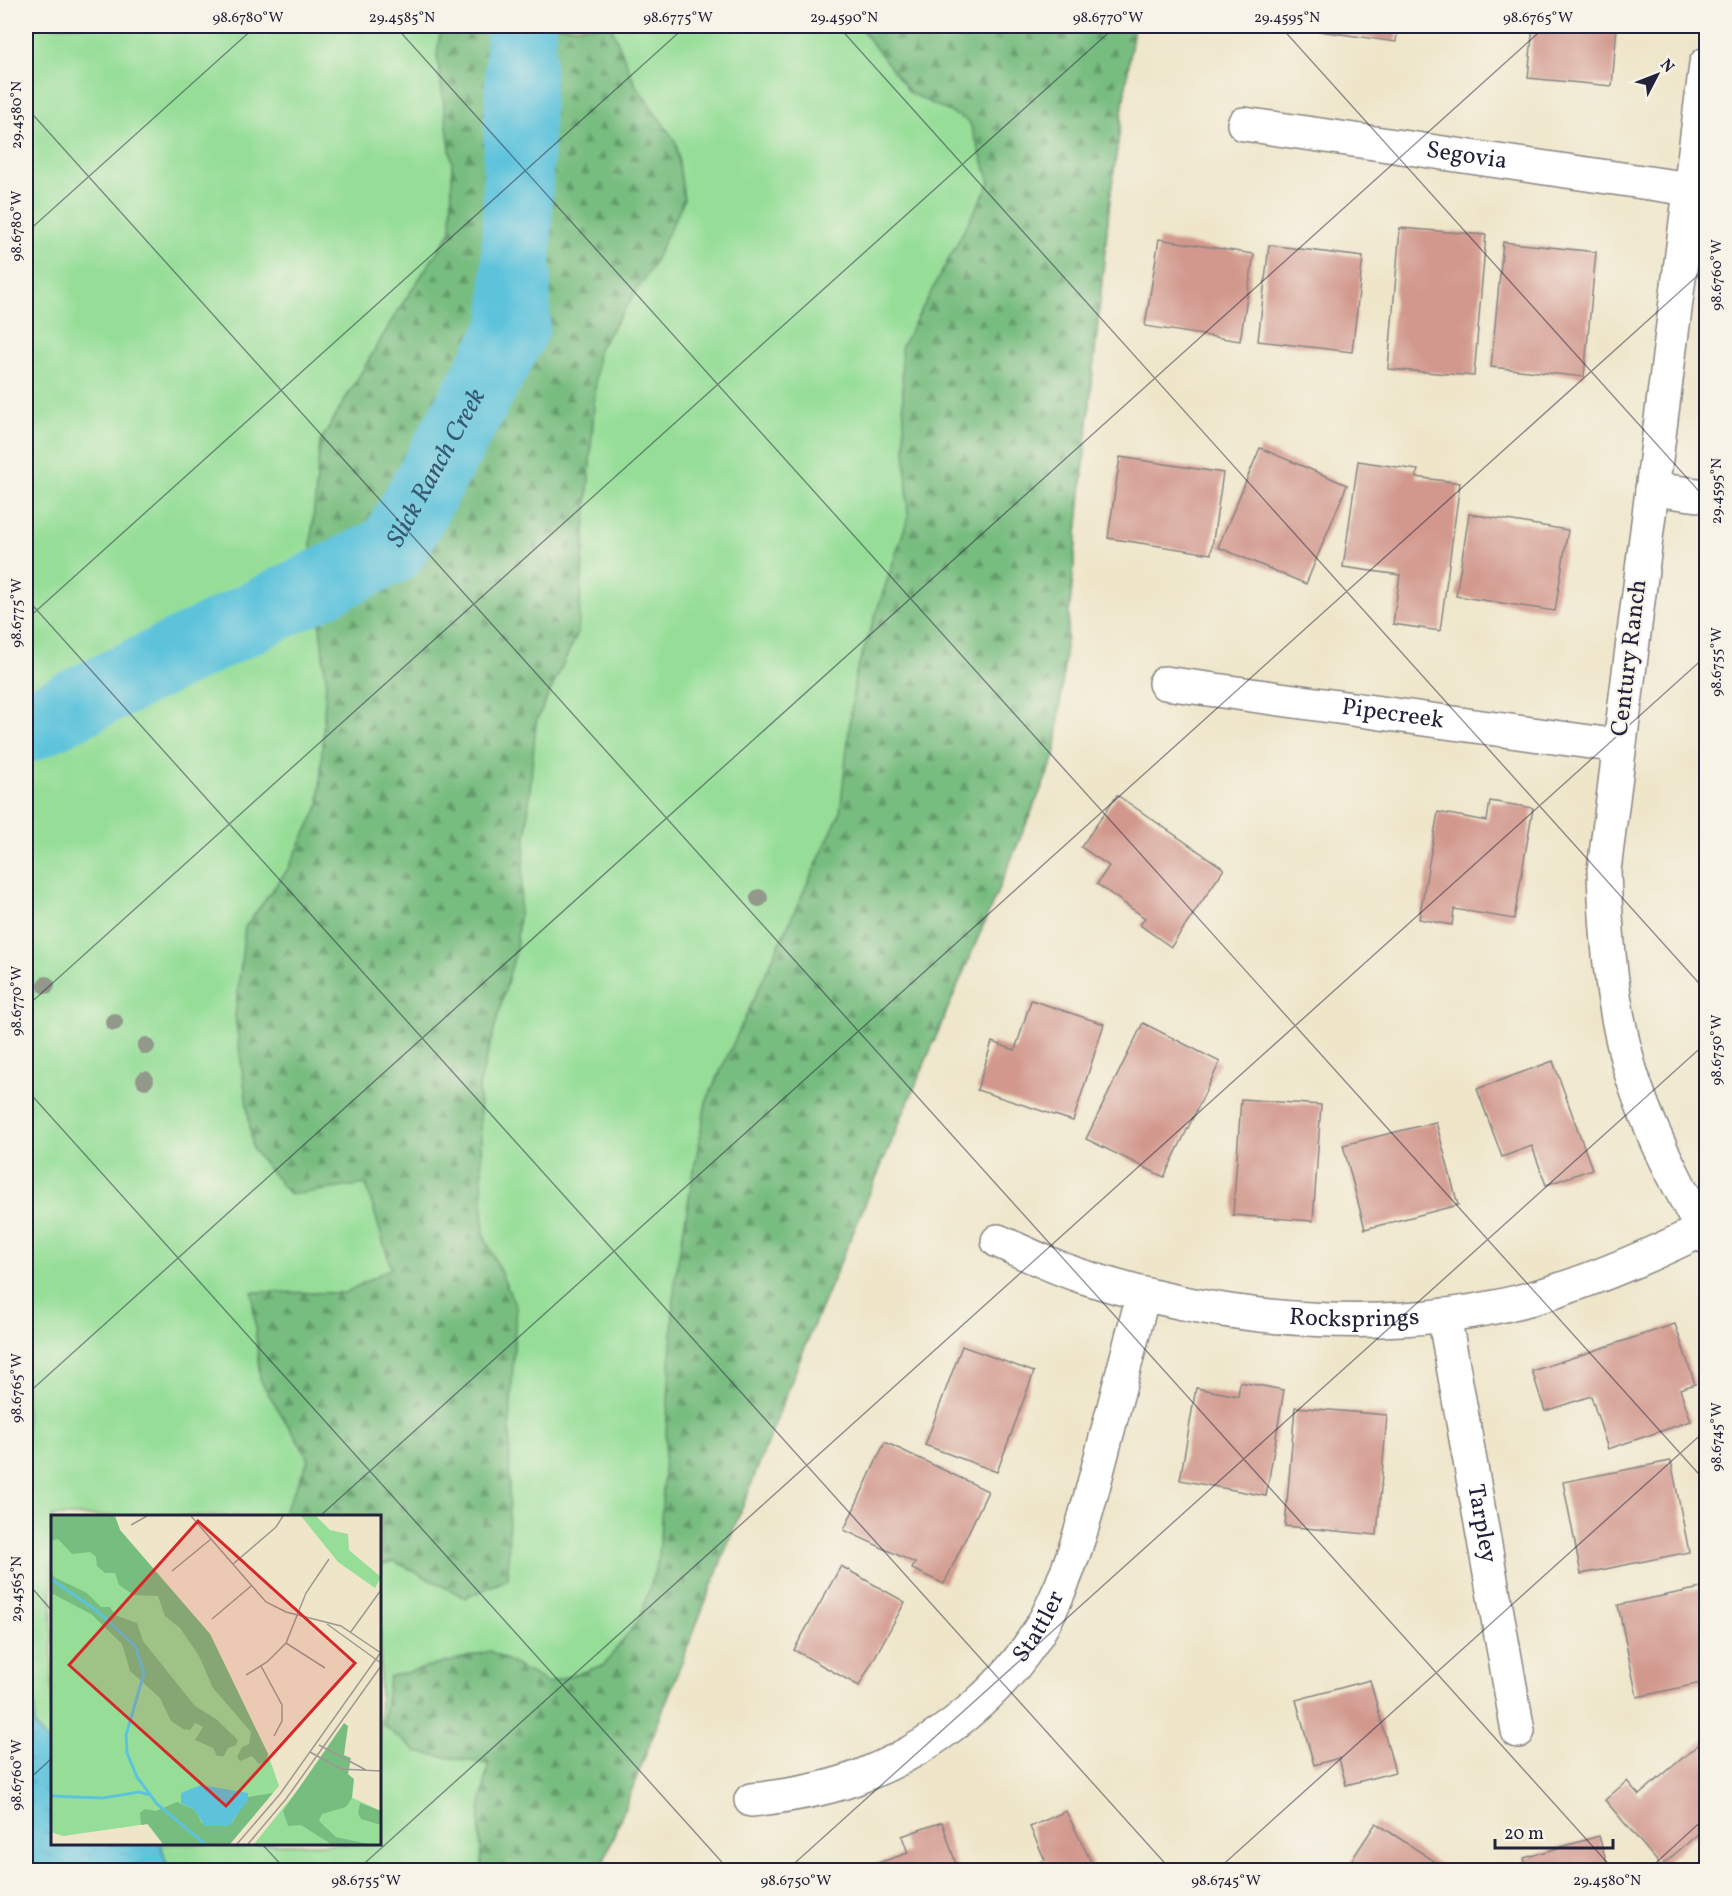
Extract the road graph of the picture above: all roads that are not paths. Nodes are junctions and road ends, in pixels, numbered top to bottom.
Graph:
1 (1707, 64) edge
2 (1245, 124) dead end
3 (1690, 189) junction
4 (1652, 489) junction
5 (1707, 496) edge
6 (1165, 683) dead end
7 (1619, 746) junction
8 (1705, 1232) edge
9 (998, 1241) dead end
10 (1143, 1295) junction
11 (1444, 1315) junction
12 (1518, 1731) dead end
13 (751, 1800) dead end

1 - 3 street, Century Ranch
2 - 3 street, Segovia
3 - 4 street, Century Ranch
4 - 5 street
4 - 7 street, Century Ranch
6 - 7 street, Pipecreek
7 - 8 street, Century Ranch
8 - 11 street, Rocksprings
9 - 10 street, Rocksprings
10 - 11 street, Rocksprings
10 - 13 street, Stattler
11 - 12 street, Tarpley

